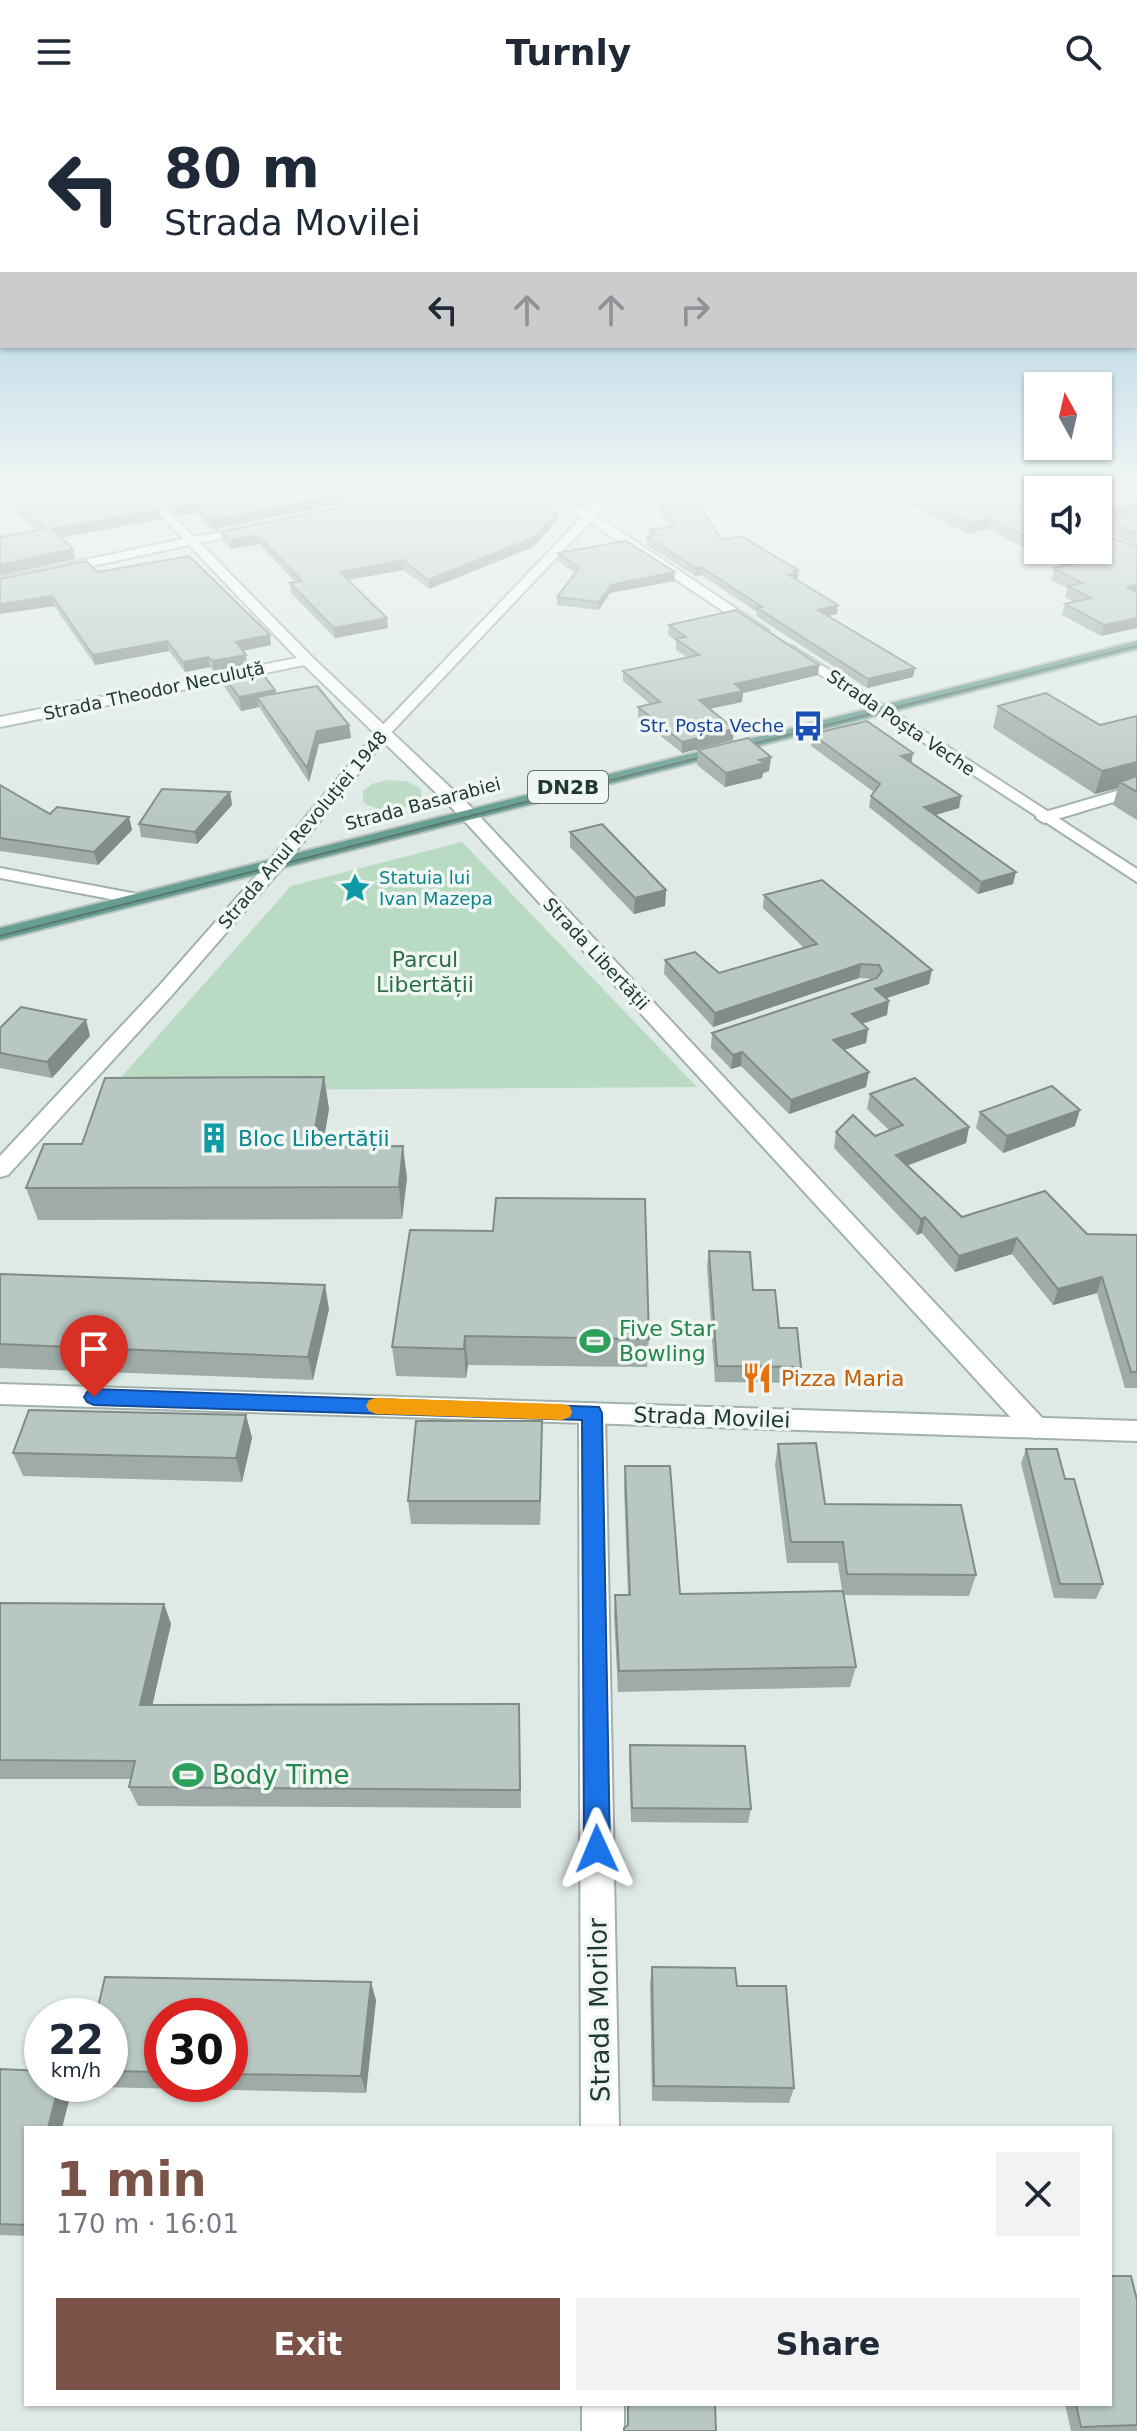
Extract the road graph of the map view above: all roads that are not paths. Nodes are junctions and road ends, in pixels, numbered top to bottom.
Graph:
1 (250, 602) edge
2 (508, 602) edge
3 (718, 602) edge
4 (1137, 645) edge
5 (307, 660) junction
6 (881, 710) junction
7 (0, 722) edge
8 (384, 732) junction
9 (1137, 790) edge
10 (466, 813) junction
11 (1044, 818) junction
12 (277, 863) junction
13 (0, 873) edge
14 (1137, 877) edge
15 (137, 899) junction
16 (0, 934) edge
17 (0, 1170) edge
18 (0, 1394) edge
19 (592, 1413) junction
20 (1036, 1428) junction
21 (1137, 1431) edge
22 (600, 2126) edge
23 (603, 2406) edge
24 (603, 2431) edge

1 - 5 street, Strada Libertății
2 - 8 street, Strada Anul Revoluției 1948
3 - 6 street, Strada Poșta Veche
4 - 6 main road, Strada Basarabiei / DN2B
5 - 7 street, Strada Theodor Neculuță
5 - 8 street, Strada Libertății
6 - 10 main road, Strada Basarabiei / DN2B
6 - 11 street, Strada Poșta Veche
8 - 10 street, Strada Libertății
8 - 12 street, Strada Anul Revoluției 1948
9 - 11 street
10 - 12 main road, Strada Basarabiei / DN2B
10 - 20 street, Strada Libertății
11 - 14 street, Strada Poșta Veche
12 - 15 main road, Strada Basarabiei / DN2B
12 - 17 street, Strada Anul Revoluției 1948
13 - 15 street
15 - 16 main road, Strada Basarabiei / DN2B
18 - 19 street, Strada Movilei
19 - 20 street, Strada Movilei
19 - 22 street, Strada Morilor
20 - 21 street, Strada Movilei
23 - 24 street

